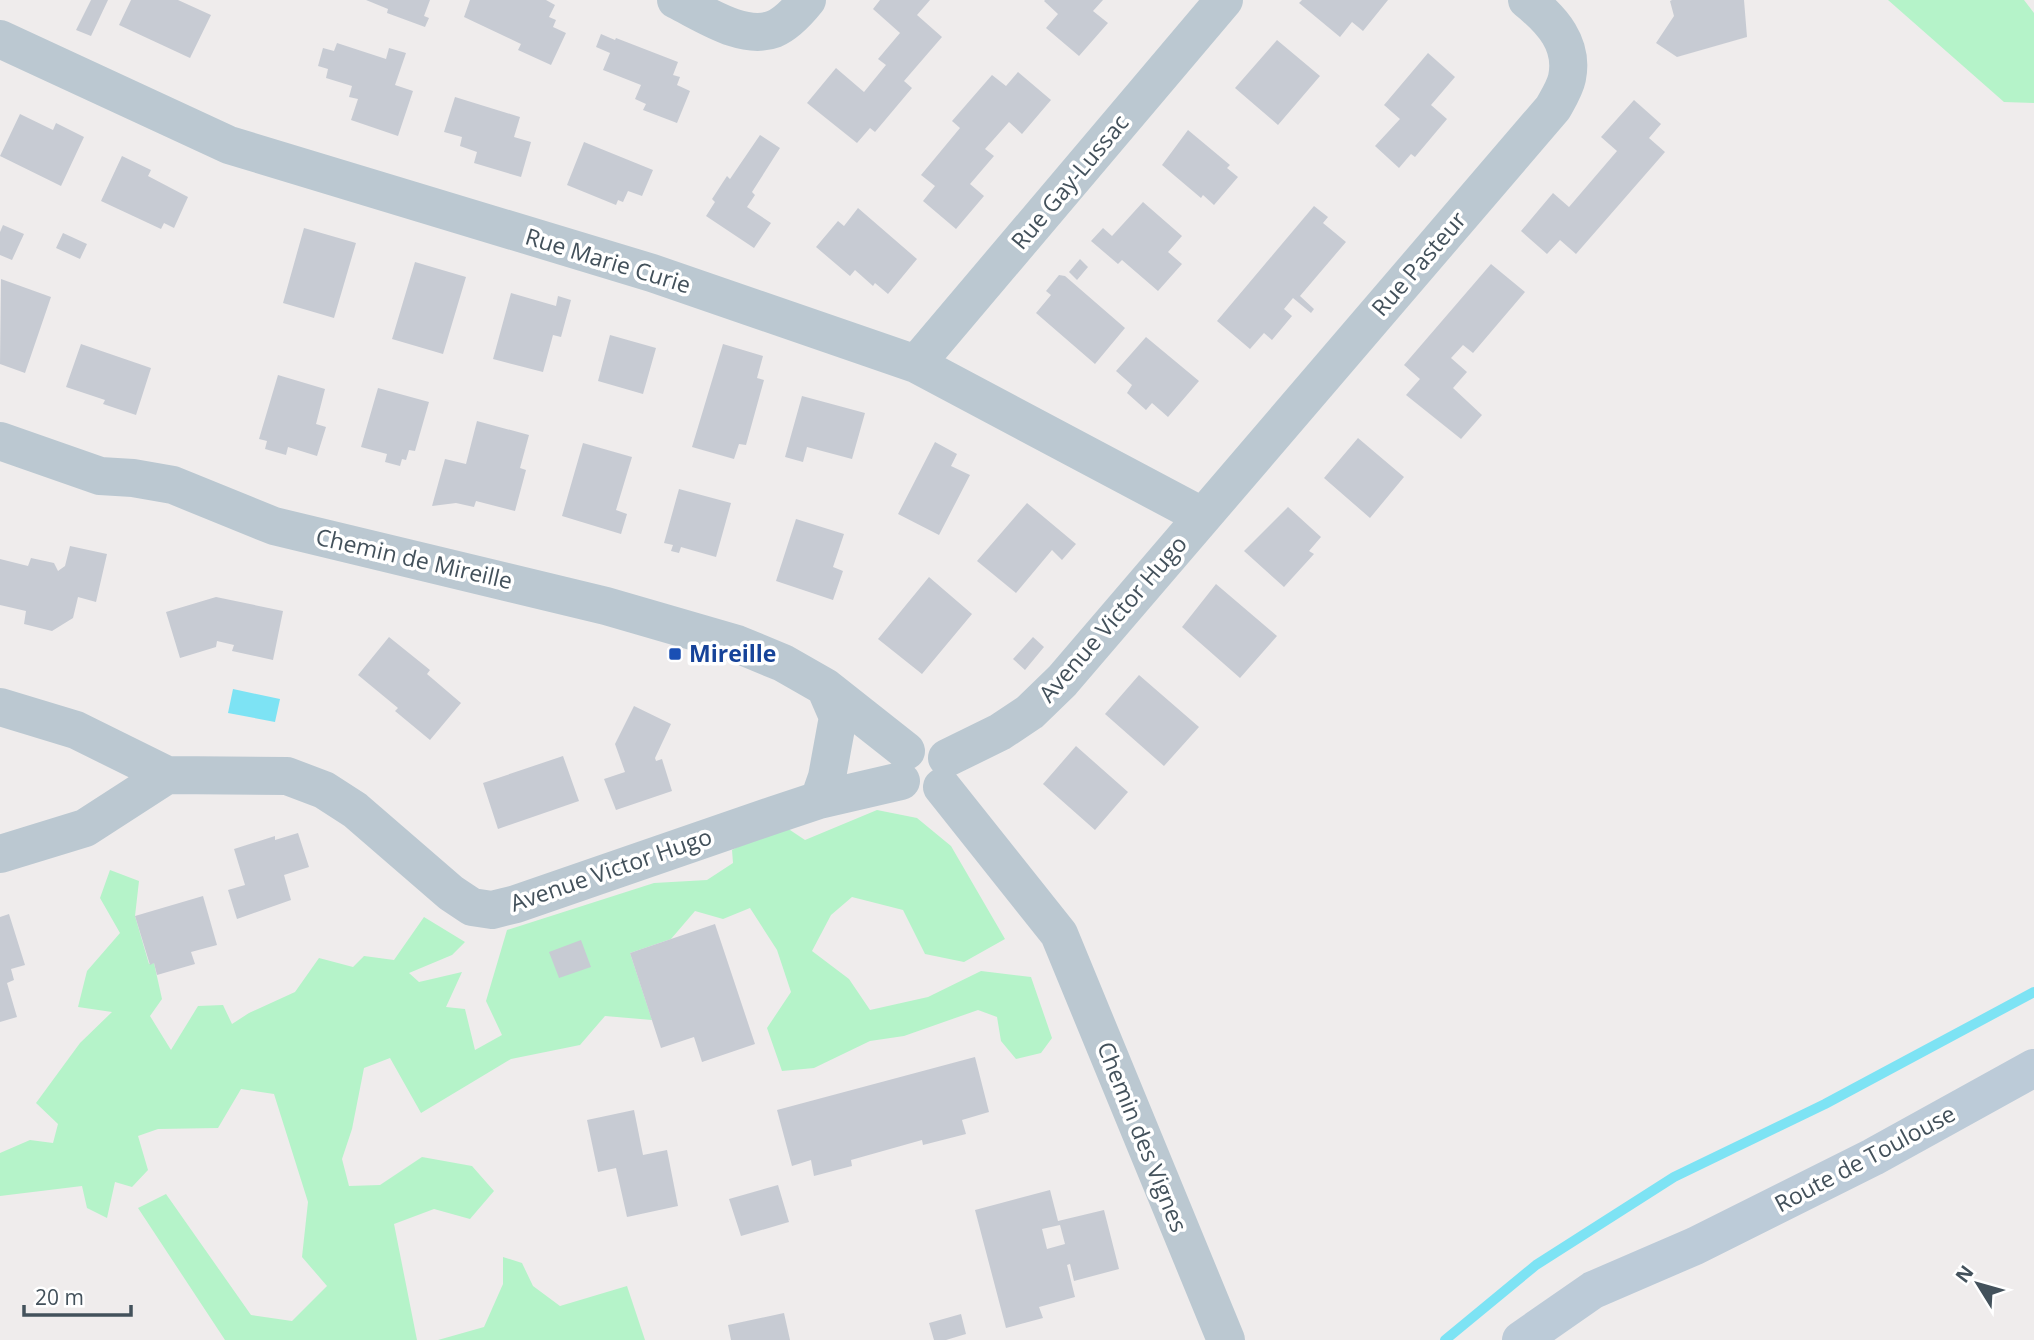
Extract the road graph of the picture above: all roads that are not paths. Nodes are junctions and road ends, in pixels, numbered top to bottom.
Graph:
1 (676, 0) edge
2 (807, 0) edge
3 (1224, 0) edge
4 (1527, 0) edge
5 (0, 39) edge
6 (916, 364) junction
7 (0, 441) edge
8 (1202, 516) junction
9 (825, 687) junction
10 (0, 707) edge
11 (904, 766) junction
12 (944, 773) junction
13 (167, 775) junction
14 (819, 800) junction
15 (0, 854) edge
16 (2034, 1068) edge
17 (1695, 1246) junction
18 (1226, 1340) edge
19 (1521, 1340) edge
20 (1564, 1340) edge

1 - 2 street
3 - 6 street, Rue Gay-Lussac
4 - 8 street, Rue Pasteur
5 - 6 street, Rue Marie Curie
6 - 8 street, Rue Marie Curie
7 - 9 street, Chemin de Mireille
8 - 12 street, Avenue Victor Hugo
9 - 11 street, Chemin de Mireille
9 - 14 street
10 - 13 street
11 - 12 street, Chemin de Mireille
11 - 14 street, Avenue Victor Hugo
12 - 18 street, Chemin des Vignes
13 - 14 street, Avenue Victor Hugo
13 - 15 street
16 - 17 street, Route de Toulouse
17 - 19 street, Route de Toulouse
17 - 20 street, Route de Toulouse

